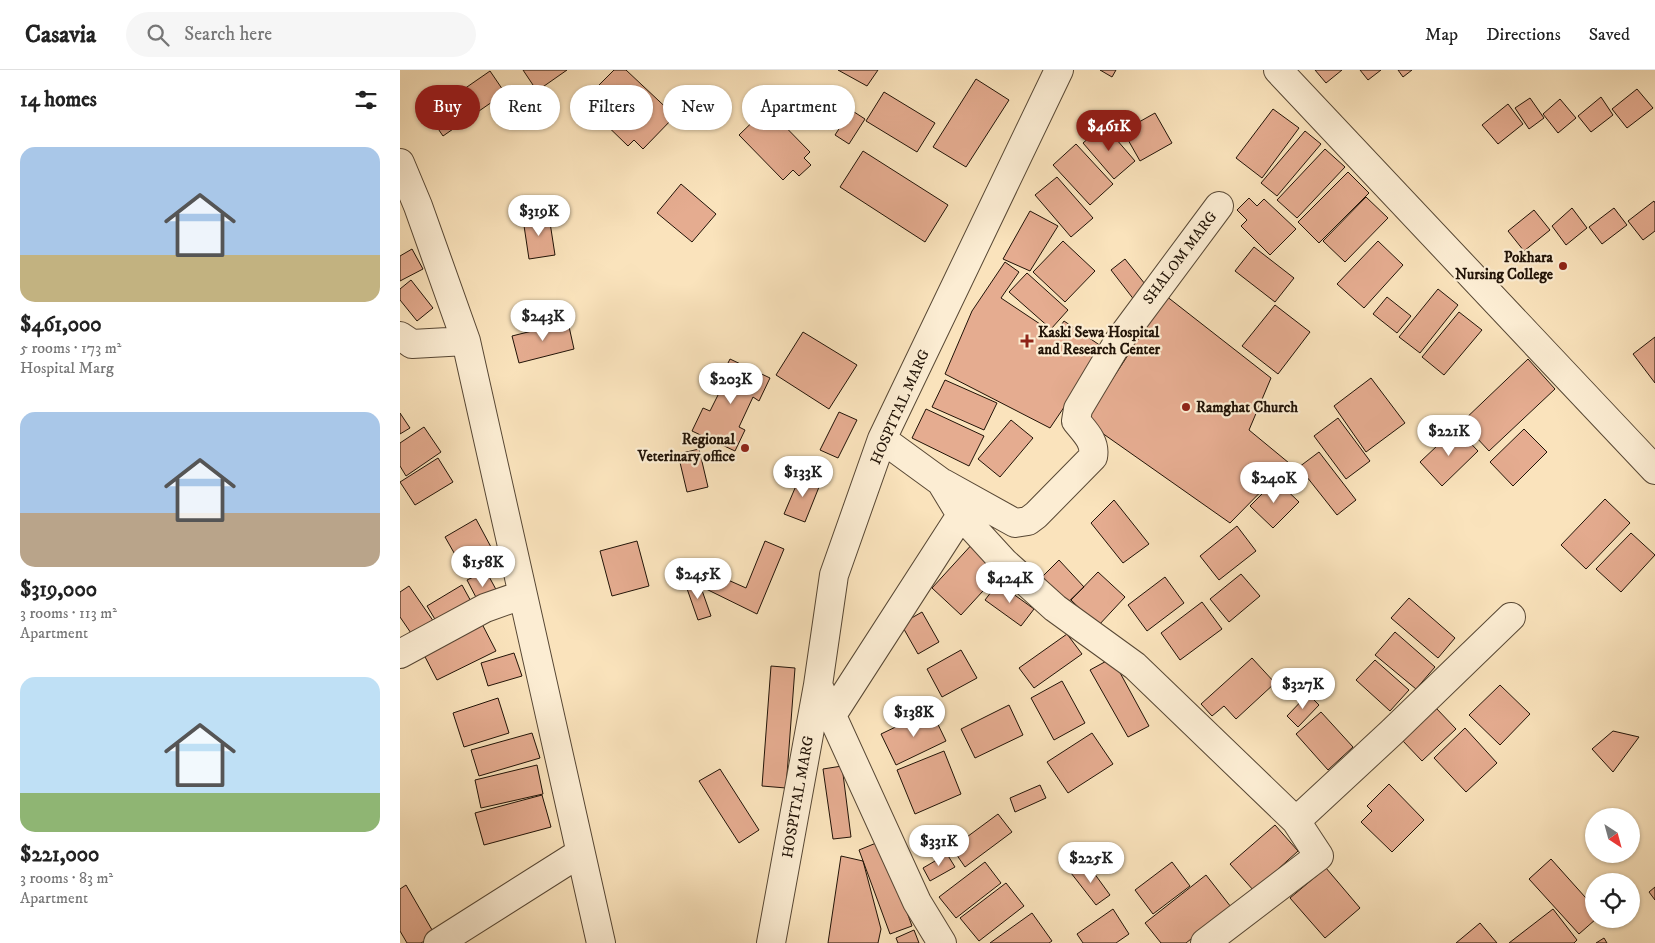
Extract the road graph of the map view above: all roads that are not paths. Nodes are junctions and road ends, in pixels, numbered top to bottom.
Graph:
1 (1059, 70) edge
2 (1278, 70) edge
3 (400, 163) edge
4 (1219, 206) dead end
5 (402, 340) edge
6 (466, 341) junction
7 (882, 439) junction
8 (1655, 470) edge
9 (941, 482) junction
10 (961, 515) junction
11 (522, 595) junction
12 (1511, 617) dead end
13 (400, 654) edge
14 (818, 685) junction
15 (832, 715) junction
16 (1296, 822) junction
17 (580, 853) junction
18 (438, 943) edge
19 (601, 943) edge
20 (771, 943) edge
21 (942, 943) edge
22 (1205, 943) edge

1 - 7 street, HOSPITAL MARG
2 - 8 street
3 - 6 street
4 - 9 street, SHALOM MARG
5 - 6 street
6 - 11 street
7 - 9 street, SHALOM MARG
7 - 14 street, HOSPITAL MARG
9 - 10 street
10 - 15 street
10 - 16 street
11 - 13 street
11 - 17 street
12 - 16 street
14 - 15 street
14 - 20 street, HOSPITAL MARG
15 - 21 street
16 - 22 street
17 - 18 street
17 - 19 street

